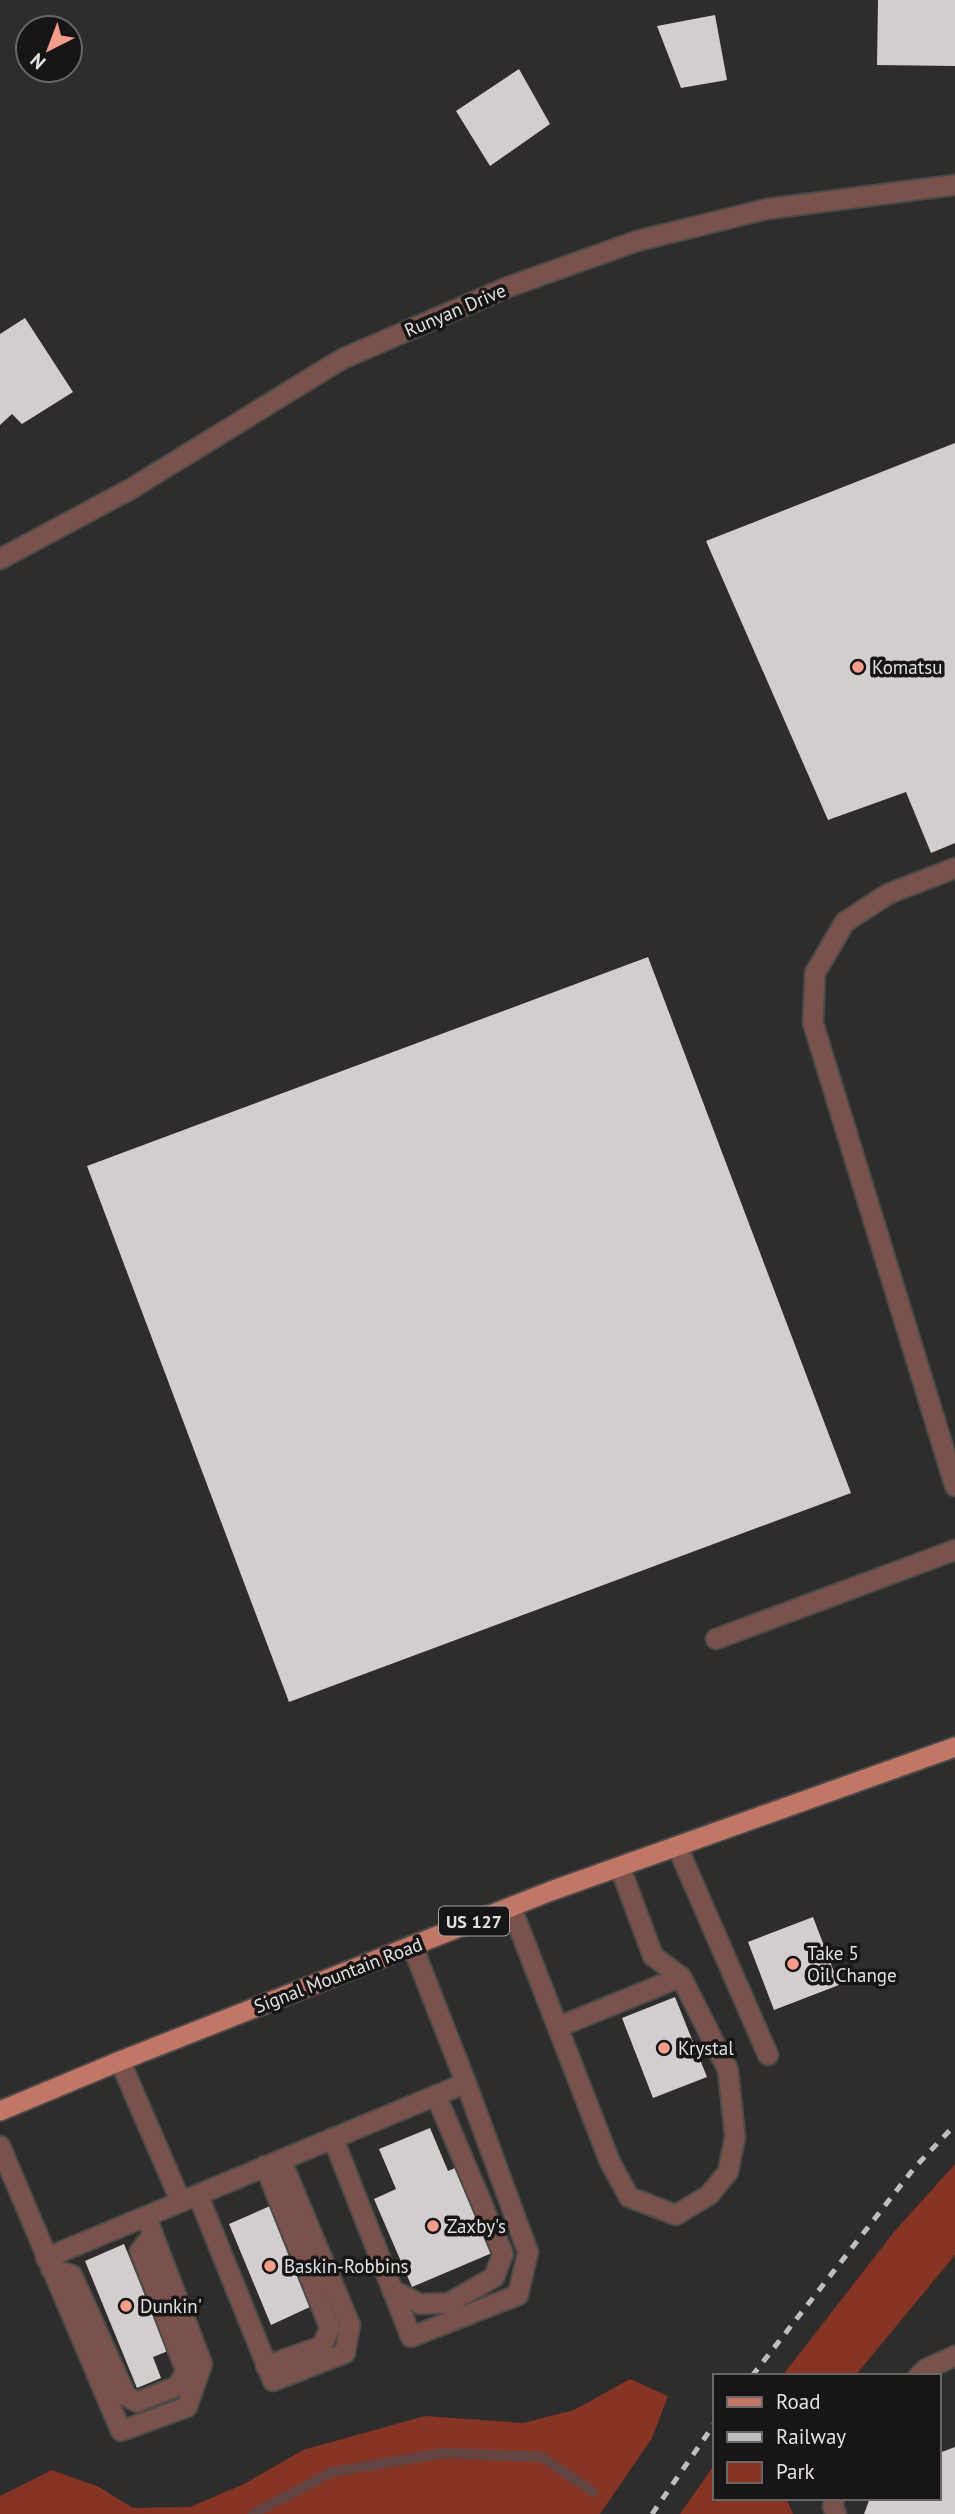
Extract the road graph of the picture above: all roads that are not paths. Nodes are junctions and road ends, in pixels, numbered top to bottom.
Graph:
1 (955, 185) edge
2 (0, 558) edge
3 (955, 868) edge
4 (947, 1433) edge
5 (955, 1486) edge
6 (955, 1550) edge
7 (716, 1639) dead end
8 (955, 1747) edge
9 (677, 1846) junction
10 (620, 1867) junction
11 (511, 1907) junction
12 (412, 1945) junction
13 (681, 1977) junction
14 (558, 2027) junction
15 (768, 2055) dead end
16 (120, 2061) junction
17 (466, 2083) junction
18 (436, 2095) junction
19 (0, 2111) edge
20 (333, 2138) junction
21 (0, 2146) edge
22 (273, 2163) junction
23 (189, 2198) junction
24 (150, 2226) junction
25 (48, 2263) junction
26 (393, 2290) junction
27 (955, 2356) edge
28 (921, 2374) edge

1 - 2 street, Runyan Drive
3 - 4 street
4 - 5 street
6 - 7 street
8 - 9 main road, Signal Mountain Road / US 127
9 - 10 main road, Signal Mountain Road / US 127
9 - 15 street
10 - 11 main road, Signal Mountain Road / US 127
10 - 13 street
11 - 12 main road, Signal Mountain Road / US 127
11 - 14 street
12 - 16 main road, Signal Mountain Road / US 127
12 - 17 street
13 - 14 street
13 - 14 street
16 - 19 main road, Signal Mountain Road / US 127
16 - 23 street
17 - 18 street
17 - 26 street
18 - 20 street
18 - 26 street
20 - 22 street
20 - 26 street
21 - 25 street
22 - 23 street
22 - 23 street
23 - 24 street
24 - 25 street
24 - 25 street
24 - 25 street
27 - 28 street

